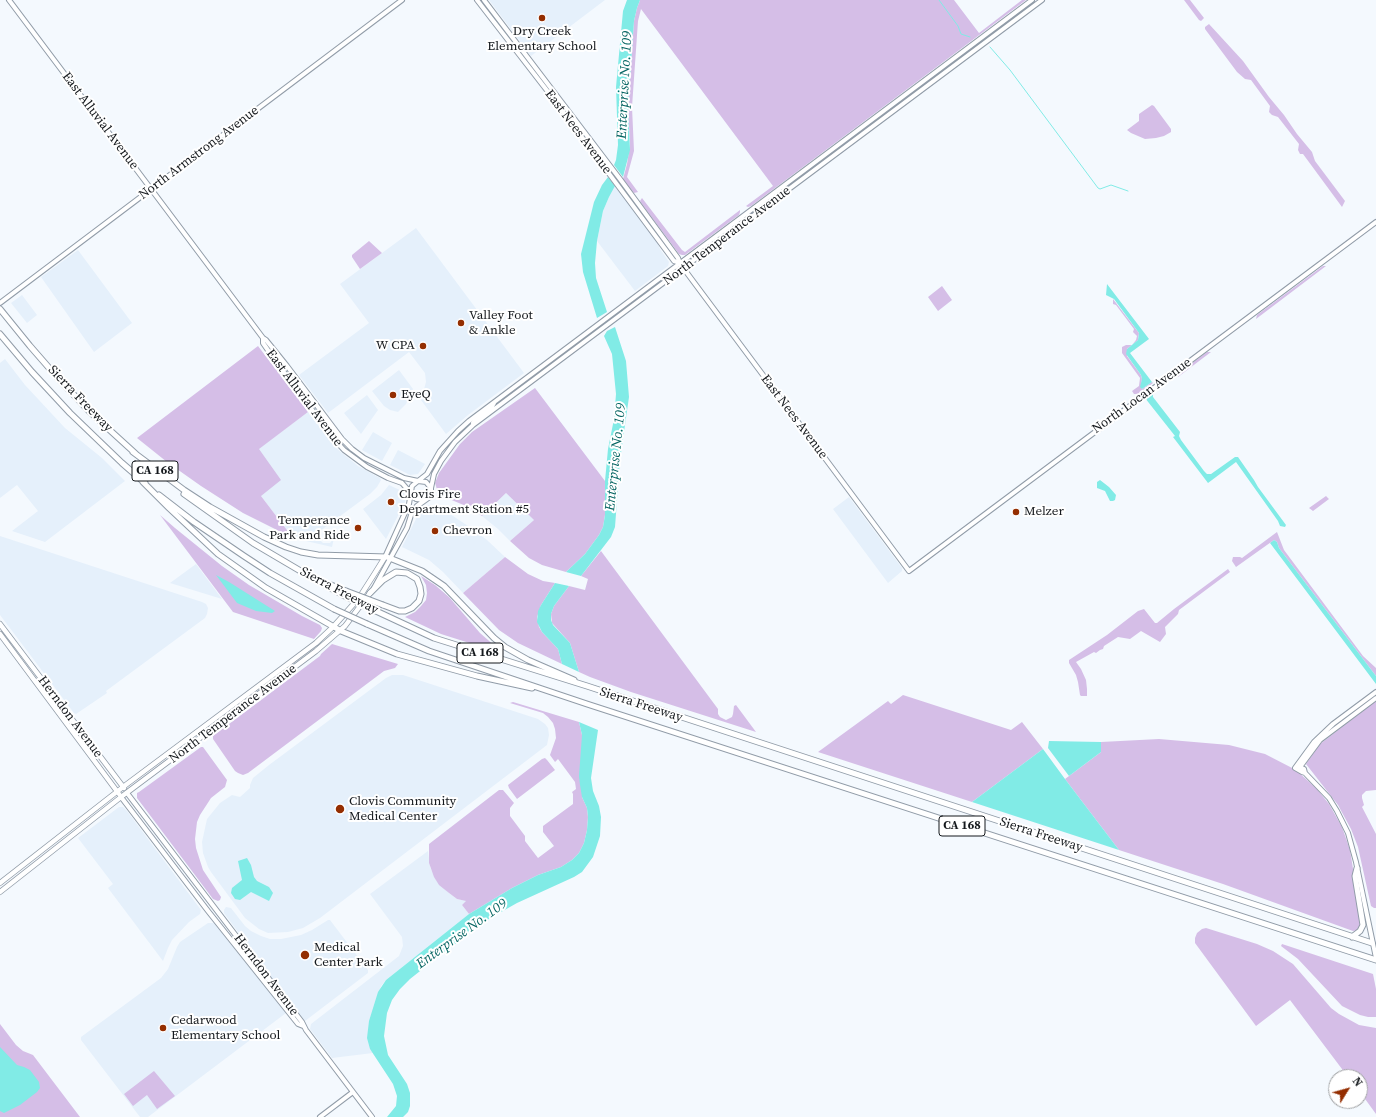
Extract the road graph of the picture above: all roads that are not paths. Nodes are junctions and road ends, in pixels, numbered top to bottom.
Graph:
1 (9, 0) edge
2 (403, 0) edge
3 (477, 0) edge
4 (484, 0) edge
5 (1032, 0) edge
6 (1042, 0) edge
7 (493, 21) junction
8 (518, 55) junction
9 (525, 55) junction
10 (542, 77) junction
11 (151, 189) junction
12 (1376, 222) edge
13 (680, 263) junction
14 (683, 268) junction
15 (0, 303) edge
16 (0, 308) edge
17 (0, 334) edge
18 (263, 338) junction
19 (494, 402) junction
20 (466, 431) junction
21 (133, 452) junction
22 (418, 481) junction
23 (143, 482) junction
24 (431, 488) junction
25 (410, 492) junction
26 (425, 500) junction
27 (385, 557) junction
28 (391, 558) junction
29 (909, 571) joint
30 (345, 593) junction
31 (370, 593) junction
32 (0, 624) edge
33 (333, 627) junction
34 (0, 629) edge
35 (341, 631) junction
36 (0, 634) edge
37 (11, 639) junction
38 (7, 643) junction
39 (40, 677) junction
40 (587, 686) junction
41 (548, 691) junction
42 (1376, 692) edge
43 (1376, 698) edge
44 (1298, 767) junction
45 (123, 787) junction
46 (117, 792) junction
47 (127, 793) junction
48 (121, 797) junction
49 (1357, 868) junction
50 (0, 883) edge
51 (0, 892) edge
52 (1352, 937) junction
53 (1374, 943) edge
54 (1376, 959) edge
55 (303, 1026) junction
56 (353, 1092) junction
57 (320, 1117) edge
58 (372, 1117) edge

1 - 11 main road, East Alluvial Avenue
2 - 11 main road, North Armstrong Avenue
3 - 7 main road, East Nees Avenue
4 - 9 main road, East Nees Avenue
5 - 13 main road, North Temperance Avenue
6 - 14 main road, North Temperance Avenue
7 - 8 main road, East Nees Avenue
7 - 9 main road
8 - 10 main road
8 - 13 main road, East Nees Avenue
9 - 10 main road, East Nees Avenue
10 - 13 main road, East Nees Avenue
11 - 15 main road, North Armstrong Avenue
11 - 18 main road, East Alluvial Avenue
12 - 29 main road, North Locan Avenue
13 - 14 main road, East Nees Avenue
13 - 19 main road, North Temperance Avenue
14 - 20 main road, North Temperance Avenue
14 - 29 main road, East Nees Avenue
16 - 21 highway, Sierra Freeway / CA 168
17 - 23 highway, Sierra Freeway / CA 168
18 - 22 main road, East Alluvial Avenue
18 - 25 main road, East Alluvial Avenue
19 - 20 main road
19 - 22 main road, North Temperance Avenue
20 - 24 main road, North Temperance Avenue
21 - 27 highway
21 - 30 highway, Sierra Freeway / CA 168
22 - 24 main road
22 - 25 main road
23 - 33 highway
23 - 41 highway, Sierra Freeway / CA 168, bridge
24 - 26 main road
25 - 26 main road
25 - 27 main road, North Temperance Avenue
26 - 28 main road, North Temperance Avenue
27 - 28 highway
27 - 33 main road, North Temperance Avenue
28 - 31 main road, North Temperance Avenue
28 - 40 highway
30 - 31 highway, bridge
30 - 40 highway, Sierra Freeway / CA 168, bridge
31 - 35 main road, North Temperance Avenue
32 - 37 main road, Herndon Avenue
33 - 35 highway
33 - 45 main road, North Temperance Avenue
34 - 37 main road
35 - 41 highway
35 - 47 main road, North Temperance Avenue
36 - 38 main road, Herndon Avenue
37 - 39 main road, Herndon Avenue
38 - 39 main road
38 - 46 main road, Herndon Avenue
39 - 45 main road, Herndon Avenue
40 - 52 highway, Sierra Freeway / CA 168
41 - 54 highway, Sierra Freeway / CA 168
42 - 44 main road
43 - 44 main road
44 - 49 main road
45 - 46 main road, North Temperance Avenue
45 - 47 main road, Herndon Avenue
46 - 48 main road, Herndon Avenue
46 - 50 main road, North Temperance Avenue
47 - 48 main road, North Temperance Avenue
47 - 55 main road, Herndon Avenue
48 - 51 main road, North Temperance Avenue
48 - 55 main road, Herndon Avenue
49 - 52 highway
49 - 53 main road
52 - 53 highway, Sierra Freeway / CA 168
53 - 54 main road
55 - 56 main road
56 - 57 main road
56 - 58 main road

